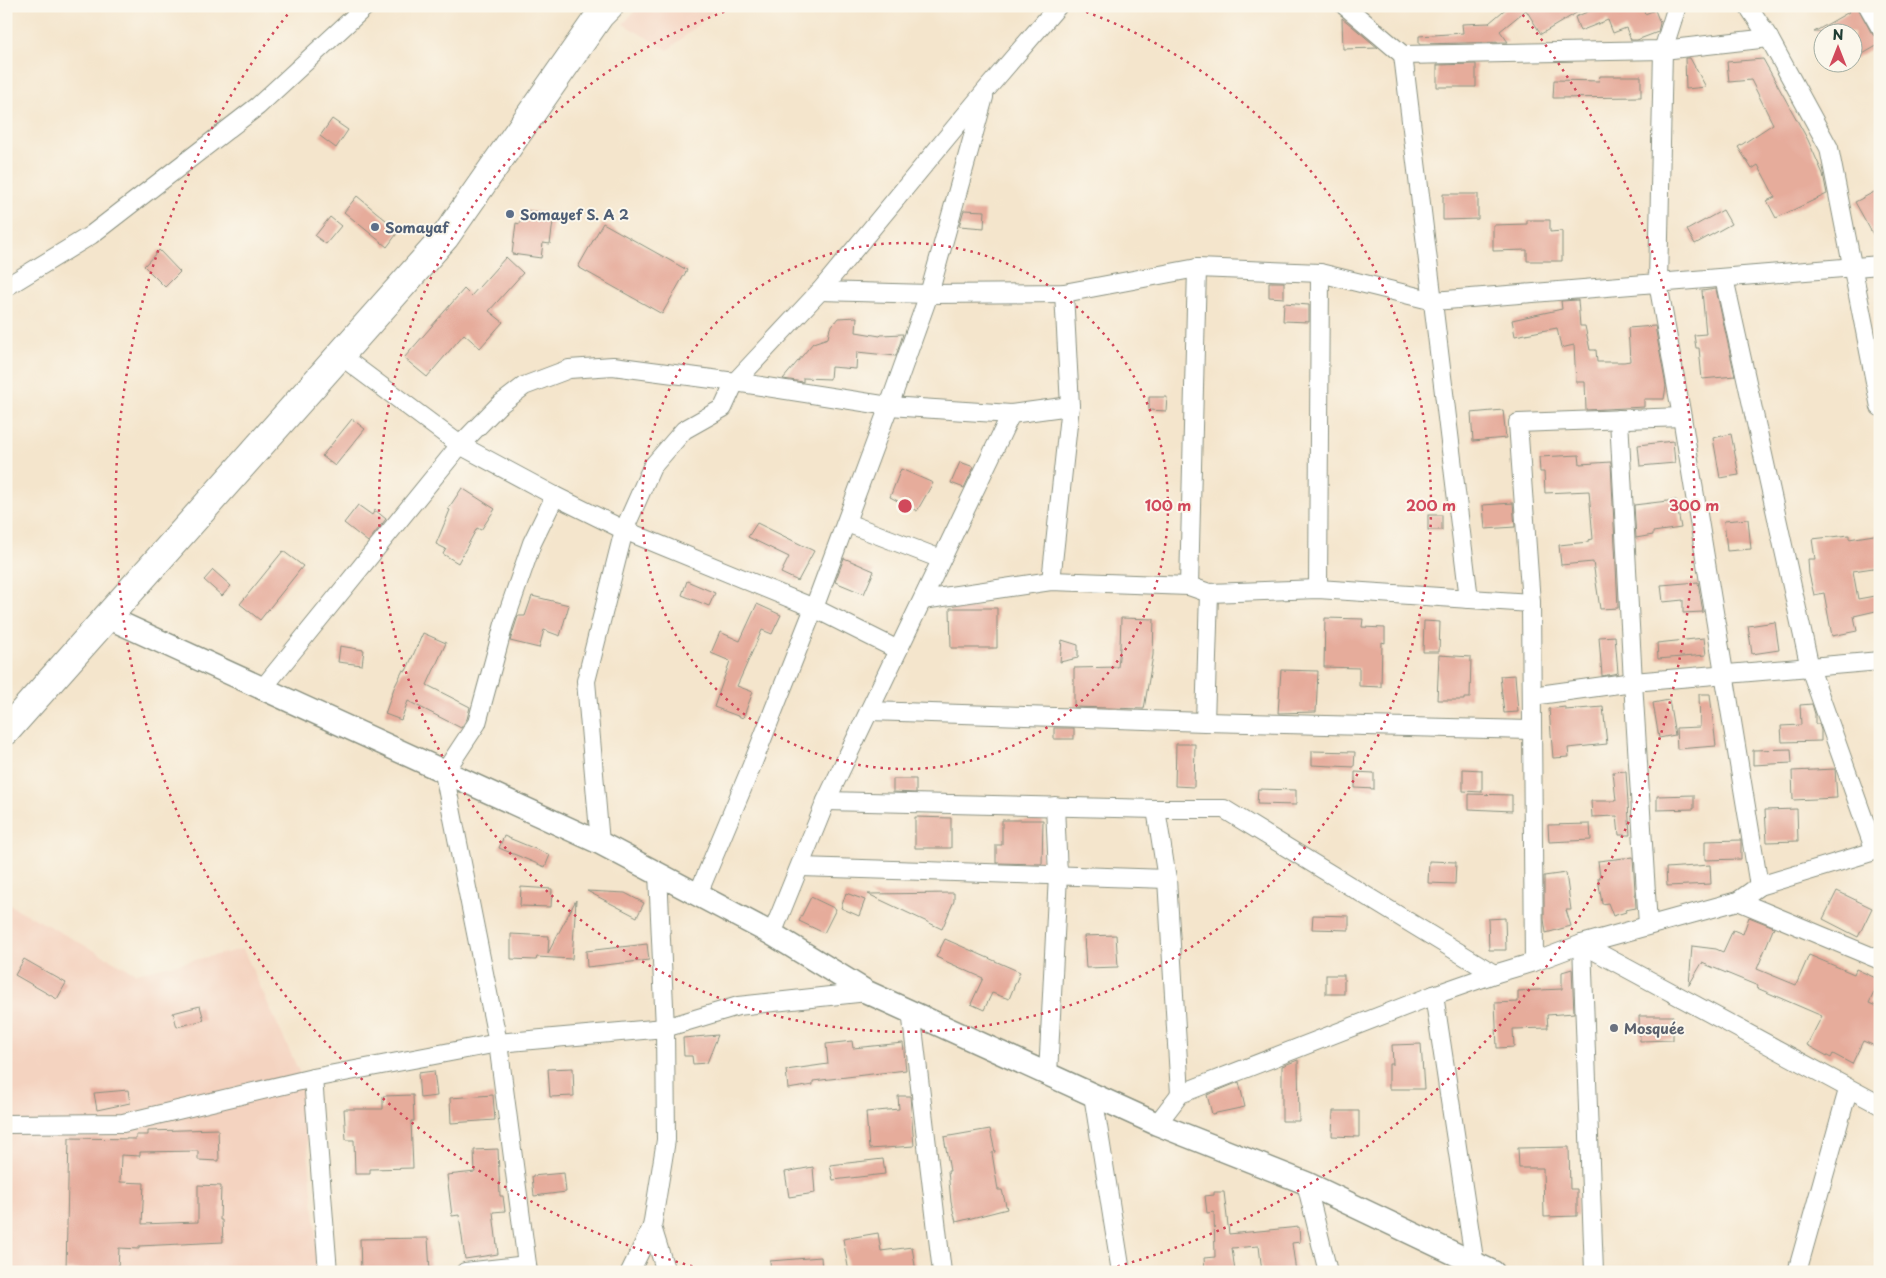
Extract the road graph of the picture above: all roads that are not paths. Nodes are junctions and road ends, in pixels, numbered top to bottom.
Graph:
1 (366, 6) edge
2 (608, 6) edge
3 (1058, 6) edge
4 (1345, 6) edge
5 (1676, 6) edge
6 (1748, 6) edge
7 (1868, 6) edge
8 (1880, 27) edge
9 (1769, 38) junction
10 (1664, 50) junction
11 (1403, 55) junction
12 (986, 90) junction
13 (1880, 265) edge
14 (1853, 267) junction
15 (1197, 268) junction
16 (1320, 273) junction
17 (1724, 278) junction
18 (1658, 283) junction
19 (6, 287) edge
20 (820, 291) junction
21 (1064, 293) junction
22 (929, 294) junction
23 (1434, 301) junction
24 (341, 356) junction
25 (735, 382) junction
26 (889, 406) junction
27 (1070, 406) junction
28 (1880, 407) edge
29 (1011, 414) junction
30 (1682, 417) junction
31 (1619, 419) junction
32 (460, 445) junction
33 (555, 496) junction
34 (846, 523) junction
35 (624, 530) junction
36 (941, 559) junction
37 (1051, 581) junction
38 (1189, 586) junction
39 (1318, 589) junction
40 (1209, 593) junction
41 (1469, 599) junction
42 (923, 600) junction
43 (1531, 603) junction
44 (814, 608) junction
45 (107, 617) junction
46 (898, 650) junction
47 (1880, 661) edge
48 (1810, 668) junction
49 (1724, 675) junction
50 (1633, 682) junction
51 (263, 688) junction
52 (1532, 696) junction
53 (869, 711) junction
54 (1205, 722) junction
55 (1531, 730) junction
56 (6, 731) edge
57 (444, 773) junction
58 (826, 801) junction
59 (1055, 806) junction
60 (1156, 809) junction
61 (600, 843) junction
62 (1877, 851) edge
63 (801, 867) junction
64 (658, 873) junction
65 (1058, 875) junction
66 (1167, 879) junction
67 (1759, 886) junction
68 (698, 894) junction
69 (1738, 901) junction
70 (1648, 925) junction
71 (772, 934) junction
72 (1582, 944) junction
73 (1880, 960) edge
74 (1534, 962) junction
75 (1494, 974) junction
76 (867, 992) junction
77 (1434, 995) junction
78 (911, 1011) junction
79 (665, 1028) junction
80 (498, 1043) junction
81 (1048, 1074) junction
82 (313, 1078) junction
83 (1848, 1090) junction
84 (1180, 1094) junction
85 (1093, 1095) junction
86 (1880, 1106) edge
87 (6, 1124) edge
88 (1157, 1124) junction
89 (1306, 1184) junction
90 (652, 1227) junction
91 (527, 1268) edge
92 (1481, 1268) edge
93 (328, 1272) edge
94 (465, 1272) edge
95 (630, 1272) edge
96 (666, 1272) edge
97 (942, 1272) edge
98 (1121, 1272) edge
99 (1328, 1272) edge
100 (1594, 1272) edge
101 (1797, 1272) edge

1 - 19 street
2 - 24 main road
3 - 12 street
4 - 11 street
5 - 10 street
6 - 9 street
7 - 8 street
9 - 10 street
9 - 14 street
10 - 11 street
10 - 18 street
11 - 23 street
12 - 20 street
12 - 22 street
13 - 14 street
14 - 17 street
14 - 28 street
15 - 16 street
15 - 21 street
15 - 38 street
16 - 23 street
16 - 39 street
17 - 18 street
17 - 48 street
18 - 23 street
18 - 30 street
20 - 22 street
20 - 25 street
21 - 22 street
21 - 27 street
22 - 26 street
23 - 41 street
24 - 32 street
24 - 45 main road
25 - 26 street
25 - 32 street
25 - 35 street
26 - 29 street
26 - 34 street
27 - 29 street
27 - 37 street
29 - 36 street
30 - 31 street
30 - 49 street
31 - 43 street
31 - 50 street
32 - 33 street
32 - 51 street
33 - 35 street
33 - 57 street
34 - 36 street
34 - 44 street
35 - 44 street
35 - 61 street
36 - 42 street
37 - 38 street
37 - 42 street
38 - 40 street
39 - 40 street
39 - 41 street
40 - 54 street
41 - 43 street
42 - 46 street
43 - 52 street
44 - 46 street
44 - 68 street
45 - 51 street
45 - 56 main road
46 - 53 street
47 - 48 street
48 - 49 street
48 - 62 street
49 - 50 street
49 - 67 street
50 - 52 street
50 - 70 street
51 - 57 street
52 - 55 street
53 - 54 street
53 - 58 street
54 - 55 street
55 - 74 street
57 - 61 street
57 - 80 street
58 - 59 street
58 - 63 street
59 - 60 street
59 - 65 street
60 - 66 street
60 - 75 street
61 - 64 street
62 - 67 street
63 - 65 street
63 - 71 street
64 - 68 street
64 - 79 street
65 - 66 street
65 - 81 street
66 - 84 street
67 - 69 street
68 - 71 street
69 - 70 street
69 - 73 street
70 - 72 street
71 - 76 street
72 - 74 street
72 - 83 street
72 - 100 street
74 - 75 street
75 - 77 street
76 - 78 street
76 - 79 street
77 - 84 street
77 - 92 street
78 - 81 street
78 - 97 street
79 - 80 street
79 - 90 street
80 - 82 street
80 - 91 street
81 - 85 street
82 - 87 street
82 - 93 street
83 - 86 street
83 - 101 street
84 - 88 street
85 - 88 street
85 - 98 street
88 - 89 street
89 - 92 street
89 - 99 street
90 - 95 street
90 - 96 street
91 - 94 street

